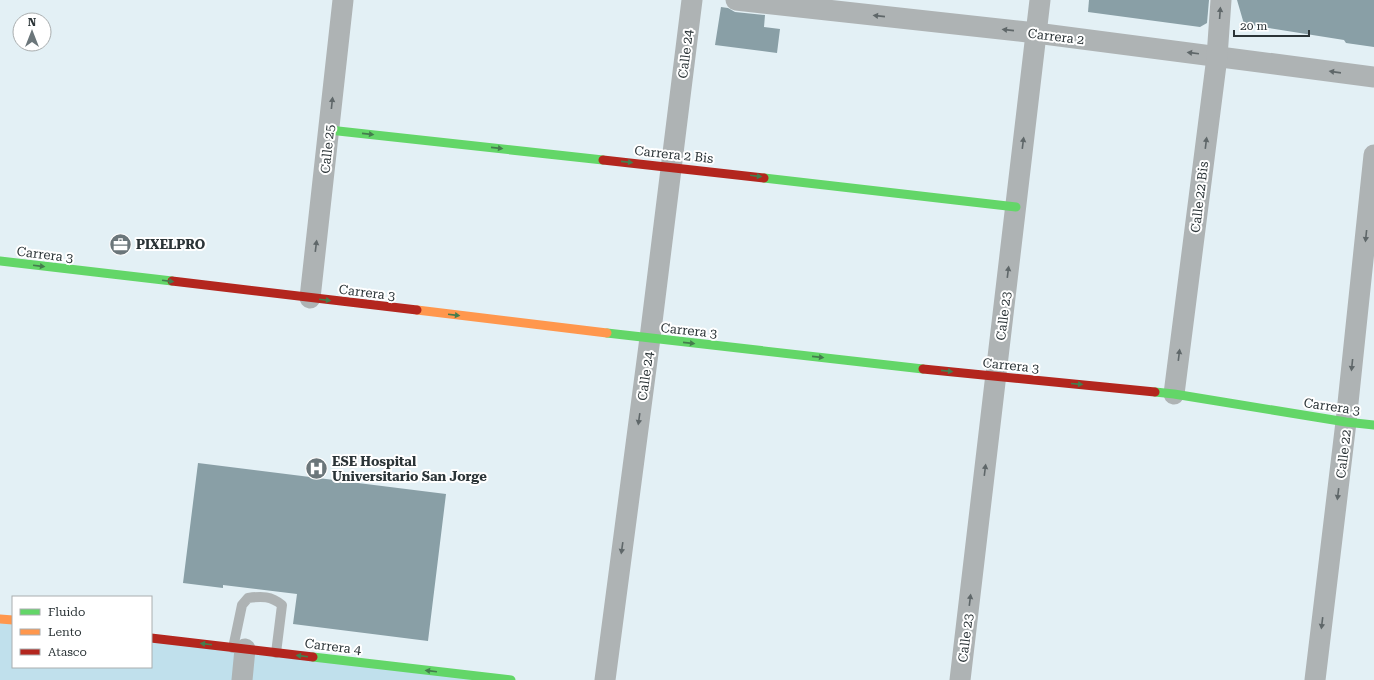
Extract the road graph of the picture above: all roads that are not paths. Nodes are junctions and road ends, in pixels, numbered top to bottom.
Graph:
1 (343, 0) edge
2 (692, 0) edge
3 (736, 0) edge
4 (1040, 0) edge
5 (1221, 0) edge
6 (1036, 33) junction
7 (1217, 57) junction
8 (1374, 77) edge
9 (329, 130) junction
10 (1374, 155) edge
11 (671, 167) junction
12 (1016, 206) junction
13 (0, 262) edge
14 (310, 298) junction
15 (650, 338) junction
16 (996, 377) junction
17 (1174, 394) junction
18 (1346, 422) junction
19 (1374, 425) edge
20 (0, 619) edge
21 (12, 620) edge
22 (152, 638) edge
23 (239, 649) junction
24 (276, 653) junction
25 (242, 680) edge
26 (511, 680) edge
27 (605, 680) edge
28 (960, 680) edge
29 (1316, 680) edge

9 -> 1 street, Calle 25
2 - 11 street, Calle 24
6 -> 3 street, Carrera 2
4 - 6 street, Calle 23
7 -> 5 street, Calle 22 Bis
7 -> 6 street, Carrera 2
12 -> 6 street, Calle 23
8 -> 7 street, Carrera 2
17 -> 7 street, Calle 22 Bis
9 -> 11 street, Carrera 2 Bis
14 -> 9 street, Calle 25
10 -> 18 street, Calle 22
11 -> 12 street, Carrera 2 Bis
11 - 15 street, Calle 24
16 -> 12 street, Calle 23
13 -> 14 street, Carrera 3
14 -> 15 street, Carrera 3
15 -> 16 street, Carrera 3
15 -> 27 street, Calle 24
16 -> 17 street, Carrera 3
28 -> 16 street, Calle 23
17 - 18 street, Carrera 3
18 - 19 street, Carrera 3
18 -> 29 street, Calle 22
20 - 21 street
23 -> 22 street, Carrera 4
23 - 24 street, Carrera 4
23 - 24 lane
23 - 25 street
26 -> 24 street, Carrera 4

